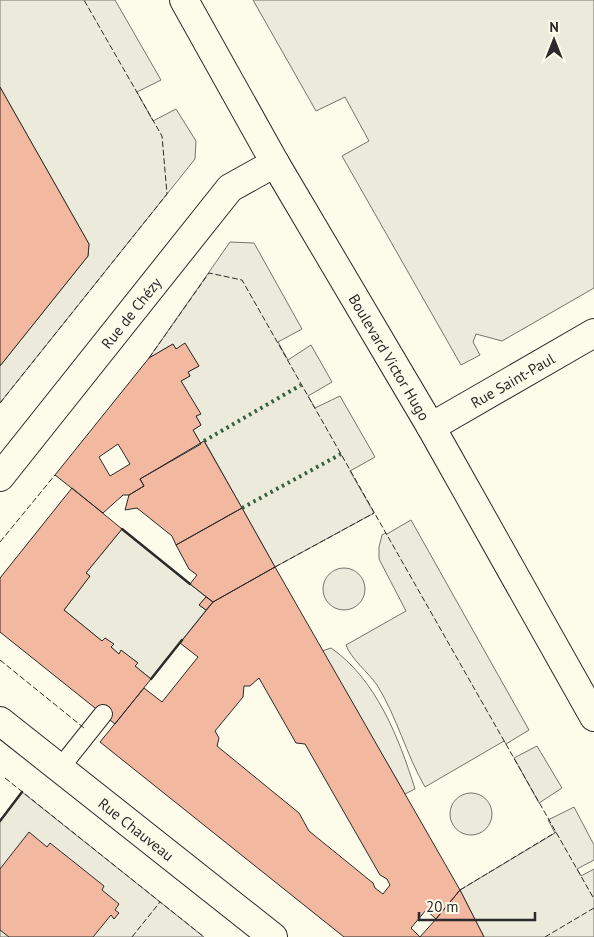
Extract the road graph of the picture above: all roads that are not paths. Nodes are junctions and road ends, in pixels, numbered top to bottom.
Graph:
1 (184, 0) edge
2 (275, 163) junction
3 (594, 333) edge
4 (431, 427) junction
5 (0, 477) edge
6 (103, 714) dead end
7 (594, 717) edge
8 (0, 720) edge
9 (60, 768) junction
10 (273, 937) edge

1 - 2 street, Boulevard Victor Hugo
2 - 4 street, Boulevard Victor Hugo
2 - 5 street, Rue de Chézy
3 - 4 street, Rue Saint-Paul
4 - 7 street, Boulevard Victor Hugo
6 - 9 lane
8 - 9 street, Rue Chauveau
9 - 10 street, Rue Chauveau

